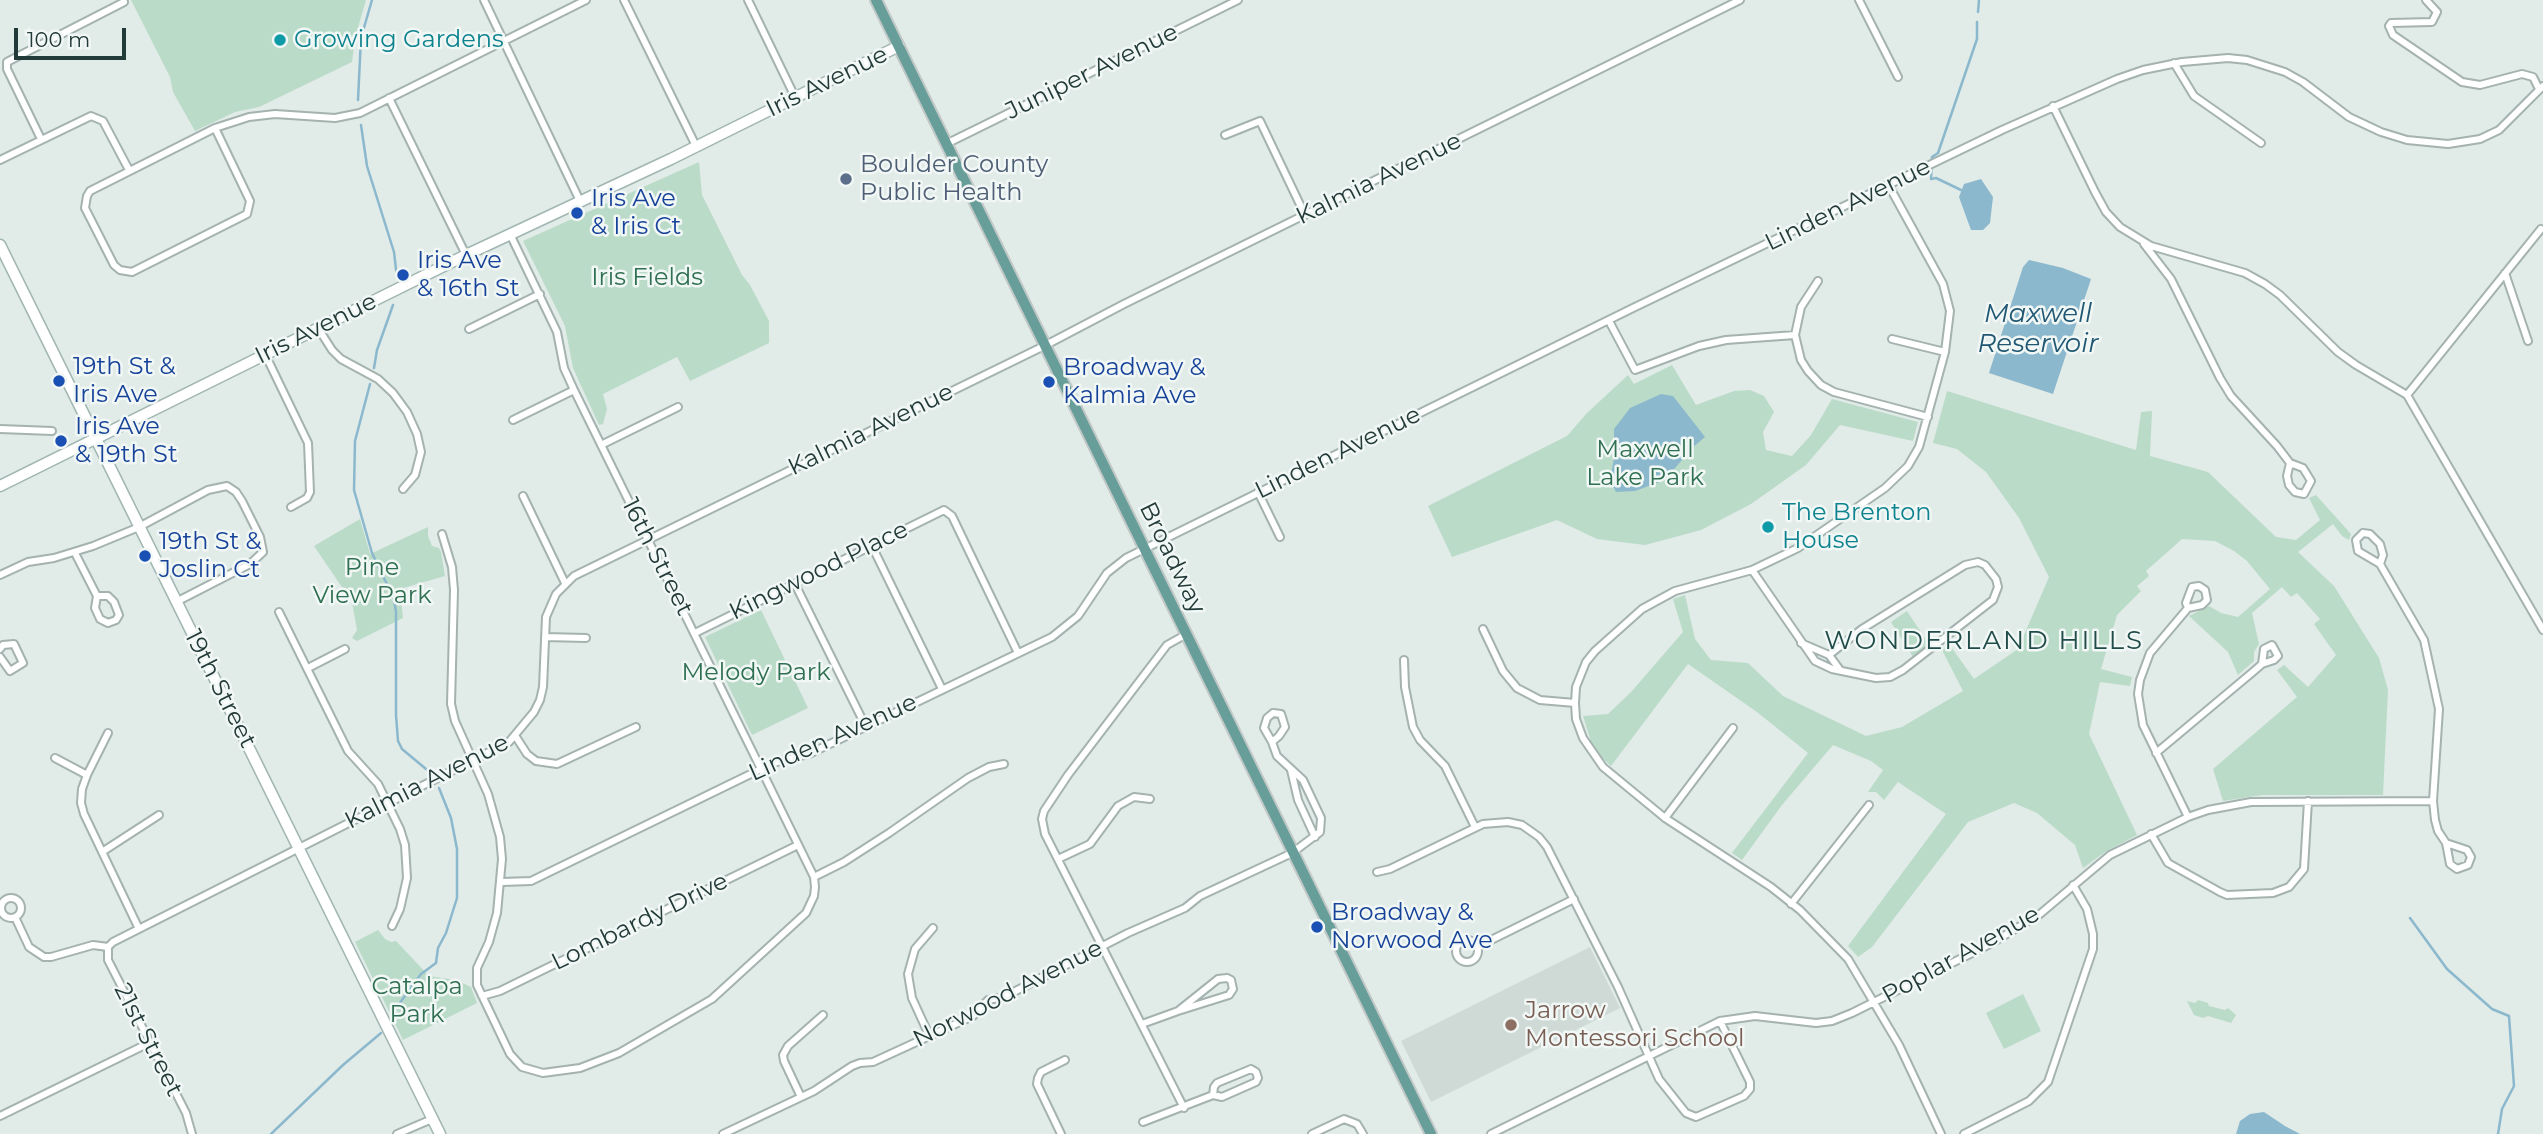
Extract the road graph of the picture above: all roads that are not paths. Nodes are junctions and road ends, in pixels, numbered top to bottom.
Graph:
1 (484, 0) edge
2 (586, 0) edge
3 (624, 0) edge
4 (748, 0) edge
5 (876, 0) edge
6 (1238, 0) edge
7 (1740, 0) edge
8 (1859, 0) edge
9 (2426, 0) edge
10 (124, 2) dead end
11 (503, 42) junction
12 (899, 46) junction
13 (2174, 63) junction
14 (1898, 77) dead end
15 (2541, 88) edge
16 (795, 97) junction
17 (389, 98) junction
18 (2053, 106) junction
19 (215, 128) junction
20 (1225, 135) dead end
21 (41, 139) junction
22 (2261, 143) dead end
23 (946, 144) junction
24 (696, 146) junction
25 (0, 160) edge
26 (129, 170) junction
27 (1889, 186) junction
28 (580, 201) junction
29 (1306, 215) junction
30 (2541, 229) dead end
31 (510, 234) junction
32 (2143, 242) junction
33 (0, 245) edge
34 (466, 255) junction
35 (2505, 273) junction
36 (1818, 281) dead end
37 (540, 294) junction
38 (1609, 320) junction
39 (318, 328) junction
40 (469, 329) dead end
41 (1795, 335) junction
42 (1892, 339) dead end
43 (2528, 341) dead end
44 (1045, 346) junction
45 (1945, 352) junction
46 (265, 354) junction
47 (574, 390) junction
48 (2407, 396) junction
49 (678, 407) dead end
50 (1928, 417) junction
51 (513, 421) dead end
52 (0, 429) edge
53 (52, 431) dead end
54 (95, 438) junction
55 (601, 445) junction
56 (2290, 463) junction
57 (0, 486) edge
58 (403, 489) dead end
59 (1258, 492) junction
60 (523, 496) dead end
61 (291, 507) dead end
62 (139, 527) junction
63 (442, 534) dead end
64 (1280, 537) dead end
65 (647, 540) junction
66 (872, 546) junction
67 (1145, 550) junction
68 (75, 553) junction
69 (2380, 564) junction
70 (1752, 570) junction
71 (0, 575) edge
72 (565, 583) junction
73 (795, 584) junction
74 (97, 596) junction
75 (176, 601) junction
76 (2188, 608) dead end
77 (279, 612) dead end
78 (1483, 629) dead end
79 (2543, 630) edge
80 (695, 633) junction
81 (1185, 635) junction
82 (545, 637) junction
83 (586, 638) dead end
84 (1801, 643) junction
85 (1, 644) edge
86 (345, 649) dead end
87 (1018, 653) junction
88 (1829, 655) junction
89 (0, 657) edge
90 (1404, 660) dead end
91 (2262, 664) dead end
92 (308, 668) junction
93 (1840, 670) junction
94 (942, 689) junction
95 (1575, 703) junction
96 (636, 727) dead end
97 (866, 727) junction
98 (1733, 728) dead end
99 (108, 733) dead end
100 (516, 737) junction
101 (1272, 742) dead end
102 (2156, 753) junction
103 (55, 758) dead end
104 (473, 761) junction
105 (1004, 764) dead end
106 (761, 769) junction
107 (1292, 770) junction
108 (87, 775) junction
109 (1150, 799) dead end
110 (2308, 802) junction
111 (2433, 802) junction
112 (388, 804) junction
113 (1869, 805) dead end
114 (159, 815) dead end
115 (2188, 817) junction
116 (1665, 818) junction
117 (1475, 827) junction
118 (2151, 834) junction
119 (1315, 837) junction
120 (2446, 843) junction
121 (798, 845) junction
122 (299, 848) junction
123 (102, 852) junction
124 (1292, 853) junction
125 (1058, 859) junction
126 (1377, 873) dead end
127 (814, 877) junction
128 (502, 882) junction
129 (2073, 886) junction
130 (1574, 899) junction
131 (1791, 904) junction
132 (15, 917) dead end
133 (392, 926) dead end
134 (933, 928) dead end
135 (139, 929) junction
136 (108, 947) junction
137 (1102, 947) junction
138 (1477, 947) dead end
139 (482, 996) junction
140 (1874, 1002) junction
141 (1178, 1011) junction
142 (823, 1015) dead end
143 (1720, 1021) junction
144 (1142, 1024) junction
145 (929, 1035) junction
146 (149, 1042) junction
147 (1647, 1056) junction
148 (1065, 1060) dead end
149 (1213, 1096) junction
150 (801, 1097) junction
151 (1184, 1108) junction
152 (0, 1116) edge
153 (432, 1119) junction
154 (1143, 1122) dead end
155 (739, 1126) junction
156 (1502, 1131) edge
157 (192, 1134) edge
158 (397, 1134) edge
159 (440, 1134) edge
160 (723, 1134) edge
161 (743, 1134) edge
162 (1061, 1134) edge
163 (1312, 1134) edge
164 (1363, 1134) edge
165 (1431, 1134) edge
166 (1490, 1134) edge
167 (1941, 1134) edge
168 (1964, 1134) edge

1 - 11 street
2 - 11 street
3 - 24 street
4 - 16 street
5 - 12 main road, Broadway
6 - 23 street, Juniper Avenue
7 - 29 street, Kalmia Avenue
8 - 14 street
9 - 15 street
10 - 21 street
11 - 17 street
11 - 28 street
12 - 16 main road, Iris Avenue
12 - 23 main road, Broadway
13 - 15 street, Linden Avenue
13 - 18 street, Linden Avenue
13 - 22 street
16 - 24 main road, Iris Avenue
17 - 19 street
17 - 34 street
18 - 27 street, Linden Avenue
18 - 32 street
19 - 26 street
19 - 26 street
20 - 29 street
21 - 25 street
21 - 26 street
23 - 44 main road, Broadway
24 - 28 main road, Iris Avenue
27 - 38 street, Linden Avenue
27 - 45 street
28 - 31 main road, Iris Avenue
29 - 44 street, Kalmia Avenue
30 - 35 street
31 - 34 main road, Iris Avenue
31 - 37 street, 16th Street
32 - 48 street
32 - 56 street
33 - 54 main road, 19th Street
34 - 39 main road, Iris Avenue
35 - 43 street
35 - 48 street
36 - 41 street
37 - 40 street
37 - 47 street, 16th Street
38 - 41 street
38 - 59 street, Linden Avenue
39 - 46 main road, Iris Avenue
39 - 58 street
41 - 50 street
42 - 45 street
44 - 65 street, Kalmia Avenue
44 - 67 main road, Broadway
45 - 50 street
46 - 54 main road, Iris Avenue
46 - 61 street
47 - 51 street
47 - 55 street, 16th Street
48 - 79 street
49 - 55 street
50 - 70 street
52 - 53 street
54 - 57 main road, Iris Avenue
54 - 62 main road, 19th Street
55 - 65 street, 16th Street
56 - 56 street
59 - 64 street
59 - 67 street, Linden Avenue
60 - 72 street
62 - 68 street
62 - 75 main road, 19th Street
62 - 75 street
63 - 104 street
65 - 72 street, Kalmia Avenue
65 - 80 street, 16th Street
66 - 73 street, Kingwood Place
66 - 87 street, Kingwood Place
66 - 94 street
67 - 81 main road, Broadway
67 - 87 street, Linden Avenue
68 - 71 street
68 - 74 street
69 - 69 street
69 - 111 street
70 - 84 street
70 - 95 street
72 - 82 street, Kalmia Avenue
73 - 80 street, Kingwood Place
73 - 97 street
74 - 74 street
75 - 122 main road, 19th Street
76 - 102 street
77 - 92 street
78 - 95 street
80 - 106 street, 16th Street
81 - 124 main road, Broadway
81 - 125 street
82 - 83 street
82 - 100 street, Kalmia Avenue
84 - 88 street
84 - 93 street
85 - 89 street
86 - 92 street
87 - 94 street, Linden Avenue
88 - 93 street
88 - 93 street
90 - 117 street
91 - 102 street
92 - 112 street
94 - 97 street, Linden Avenue
95 - 116 street
96 - 100 street
97 - 106 street, Linden Avenue
98 - 116 street
99 - 108 street
100 - 104 street, Kalmia Avenue
101 - 107 street
102 - 115 street
103 - 108 street
104 - 112 street, Kalmia Avenue
104 - 128 street
105 - 127 street
106 - 121 street, 16th Street
106 - 128 street, Linden Avenue
107 - 119 street
107 - 119 street
108 - 123 street
109 - 125 street
110 - 111 street, Poplar Avenue
110 - 115 street, Poplar Avenue
110 - 118 street
111 - 120 street
112 - 122 street, Kalmia Avenue
112 - 133 street
113 - 131 street
114 - 123 street
115 - 118 street, Poplar Avenue
116 - 131 street
117 - 126 street
117 - 130 street
118 - 129 street, Poplar Avenue
119 - 124 street, Norwood Avenue
120 - 120 street
121 - 127 street, 16th Street
121 - 139 street, Lombardy Drive
122 - 135 street, Kalmia Avenue
122 - 153 main road, 19th Street
123 - 135 street
124 - 137 street, Norwood Avenue
124 - 165 main road, Broadway
125 - 137 street
127 - 139 street
128 - 139 street
129 - 140 street, Poplar Avenue
129 - 168 street
130 - 138 street
130 - 147 street
131 - 140 street
132 - 136 street
134 - 145 street
135 - 136 street, Kalmia Avenue
136 - 146 street, 21st Street
137 - 144 street
137 - 145 street, Norwood Avenue
140 - 143 street, Poplar Avenue
140 - 167 street
141 - 141 street
141 - 144 street
142 - 150 street
143 - 147 street, Poplar Avenue
143 - 147 street
144 - 151 street
145 - 150 street, Norwood Avenue
146 - 152 street
146 - 157 street, 21st Street
147 - 156 street, Poplar Avenue
148 - 162 street
149 - 149 street
149 - 151 street
150 - 155 street, Norwood Avenue
151 - 154 street
153 - 158 street
153 - 159 main road, 19th Street
155 - 160 street, Norwood Avenue
155 - 161 street
156 - 166 street, Poplar Avenue
163 - 164 street

